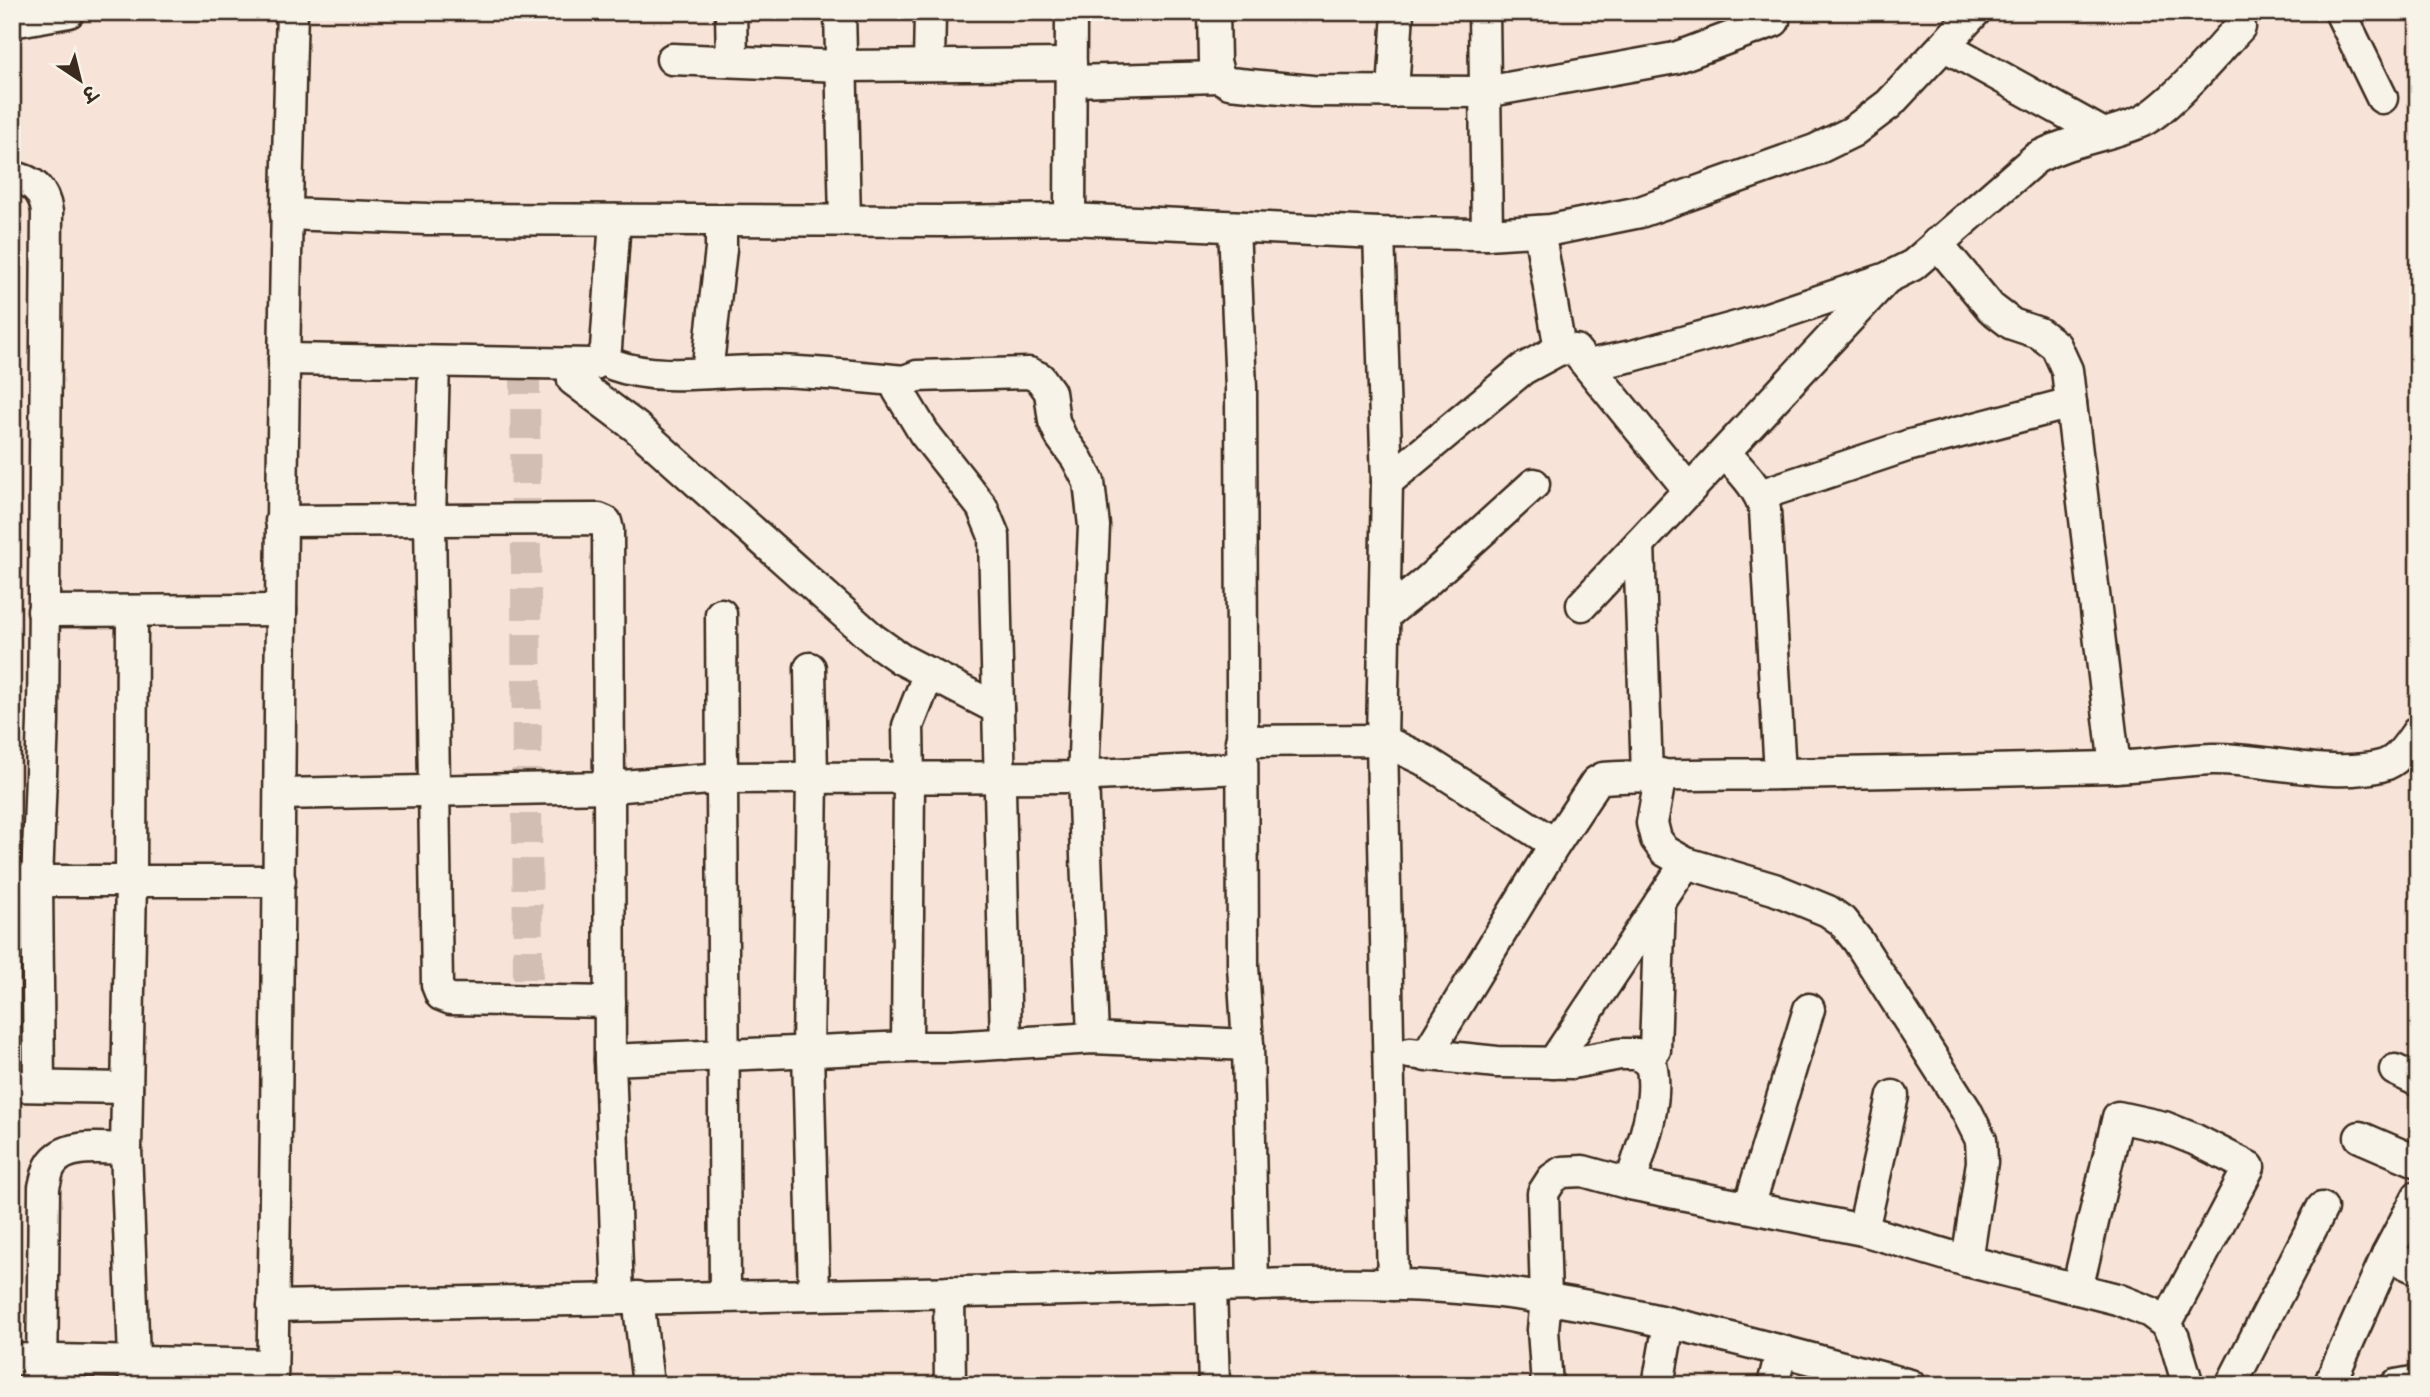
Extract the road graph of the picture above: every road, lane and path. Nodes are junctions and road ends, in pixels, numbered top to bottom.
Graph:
1 (69, 12) edge
2 (292, 12) edge
3 (732, 12) edge
4 (840, 12) edge
5 (930, 12) edge
6 (1071, 12) edge
7 (1214, 12) edge
8 (1398, 12) edge
9 (1484, 12) edge
10 (1975, 12) edge
11 (2340, 12) edge
12 (1774, 21) dead end
13 (12, 22) edge
14 (2240, 27) dead end
15 (1945, 46) junction
16 (672, 58) dead end
17 (732, 61) junction
18 (929, 65) junction
19 (841, 66) junction
20 (1071, 73) junction
21 (1219, 76) junction
22 (1393, 92) junction
23 (1485, 92) junction
24 (2382, 98) dead end
25 (2102, 133) junction
26 (12, 177) edge
27 (286, 214) junction
28 (1070, 219) junction
29 (615, 220) junction
30 (721, 220) junction
31 (845, 220) junction
32 (1234, 227) junction
33 (1539, 231) junction
34 (1378, 233) junction
35 (1487, 234) junction
36 (1937, 243) junction
37 (1887, 278) junction
38 (1560, 349) junction
39 (284, 359) junction
40 (434, 362) junction
41 (572, 365) junction
42 (614, 365) dead end
43 (1588, 365) junction
44 (707, 373) junction
45 (904, 380) junction
46 (2071, 403) junction
47 (1725, 453) junction
48 (1387, 482) junction
49 (1534, 484) dead end
50 (1689, 490) junction
51 (1760, 495) junction
52 (430, 519) junction
53 (281, 521) junction
54 (1640, 544) junction
55 (1582, 605) dead end
56 (281, 610) junction
57 (43, 611) junction
58 (132, 611) junction
59 (720, 614) dead end
60 (1385, 615) junction
61 (810, 668) dead end
62 (929, 673) junction
63 (998, 709) junction
64 (2418, 731) edge
65 (1382, 740) junction
66 (1241, 755) junction
67 (2115, 767) junction
68 (1780, 774) junction
69 (1654, 775) junction
70 (812, 777) junction
71 (1083, 777) junction
72 (722, 779) junction
73 (999, 779) junction
74 (909, 780) junction
75 (610, 787) junction
76 (433, 791) junction
77 (280, 794) junction
78 (1555, 844) junction
79 (1686, 863) junction
80 (25, 881) edge
81 (131, 881) junction
82 (280, 881) junction
83 (1660, 901) junction
84 (610, 1002) junction
85 (1809, 1009) dead end
86 (1093, 1038) junction
87 (1006, 1044) junction
88 (1248, 1045) junction
89 (907, 1047) junction
90 (1389, 1050) junction
91 (1655, 1050) dead end
92 (808, 1051) junction
93 (724, 1055) junction
94 (1426, 1056) junction
95 (610, 1060) junction
96 (1553, 1063) junction
97 (26, 1086) edge
98 (127, 1088) junction
99 (1893, 1096) dead end
100 (2360, 1138) dead end
101 (126, 1149) junction
102 (2418, 1161) edge
103 (1630, 1184) junction
104 (2418, 1196) edge
105 (1749, 1207) junction
106 (2322, 1208) dead end
107 (1863, 1230) junction
108 (2387, 1255) junction
109 (1967, 1261) junction
110 (2418, 1269) edge
111 (1393, 1285) junction
112 (1253, 1286) junction
113 (1211, 1288) junction
114 (2077, 1289) junction
115 (949, 1292) junction
116 (814, 1293) junction
117 (725, 1295) junction
118 (628, 1298) junction
119 (1546, 1299) junction
120 (273, 1307) junction
121 (1669, 1323) junction
122 (2165, 1324) junction
123 (1781, 1352) junction
124 (12, 1359) edge
125 (42, 1373) edge
126 (135, 1373) edge
127 (272, 1375) edge
128 (2418, 1381) edge
129 (1899, 1383) edge
130 (648, 1385) edge
131 (950, 1385) edge
132 (1214, 1385) edge
133 (1547, 1385) edge
134 (1657, 1385) edge
135 (1773, 1385) edge
136 (2188, 1385) edge
137 (2231, 1385) edge
138 (2329, 1385) edge
139 (2396, 1385) edge

1 - 13 street
2 - 27 street
3 - 17 street
4 - 19 street
5 - 18 street
6 - 20 street
7 - 21 street
8 - 22 street
9 - 23 street
10 - 15 street
11 - 24 street
12 - 23 street
14 - 25 street
15 - 25 street
15 - 33 street
16 - 17 street
17 - 19 street
18 - 19 street
18 - 20 street
19 - 31 street
20 - 21 street
20 - 28 street
21 - 22 street
22 - 23 street
23 - 35 street
25 - 36 street
26 - 57 street
27 - 29 street
27 - 39 street
28 - 31 street
28 - 32 street
29 - 30 street
29 - 41 street
30 - 31 street
30 - 44 street
32 - 34 street
32 - 66 street
33 - 35 street
33 - 38 street
34 - 35 street
34 - 48 street
36 - 37 street
36 - 46 street
37 - 43 street
37 - 47 street
38 - 43 street
38 - 48 street
39 - 40 street
39 - 53 street
40 - 41 street
40 - 52 street
41 - 62 street
42 - 44 street
43 - 50 street
44 - 45 street
45 - 63 street
45 - 71 street
46 - 51 street
46 - 67 street
47 - 50 street
47 - 51 street
48 - 60 street
49 - 60 street
50 - 54 street
51 - 68 street
52 - 53 street
52 - 75 street
52 - 76 street
53 - 56 street
54 - 55 street
54 - 69 street
56 - 58 street
56 - 77 street
57 - 58 street
57 - 80 street
58 - 81 street
59 - 72 street
60 - 65 street
61 - 70 street
62 - 63 street
62 - 74 street
63 - 73 street
64 - 67 street
65 - 66 street
65 - 78 street
65 - 90 street
66 - 71 street
66 - 88 street
67 - 68 street
68 - 69 street
69 - 78 street
69 - 79 street
70 - 72 street
70 - 74 street
70 - 92 street
71 - 73 street
71 - 86 street
72 - 75 street
72 - 93 street
73 - 74 street
73 - 87 street
74 - 89 street
75 - 76 street
75 - 84 street
76 - 77 street
76 - 84 street
77 - 82 street
78 - 94 street
79 - 83 street
79 - 109 street
80 - 81 street
80 - 97 street
81 - 82 street
81 - 98 street
82 - 120 street
83 - 91 street
83 - 96 street
84 - 95 street
85 - 105 street
86 - 87 street
86 - 88 street
87 - 89 street
88 - 112 street
89 - 92 street
90 - 94 street
90 - 111 street
92 - 93 street
92 - 116 street
93 - 95 street
93 - 117 street
94 - 96 street
95 - 118 street
96 - 103 street
97 - 98 street
98 - 101 street
99 - 107 street
100 - 102 street
101 - 125 street
101 - 126 street
103 - 105 street
103 - 119 street
104 - 108 street
105 - 107 street
106 - 137 street
107 - 109 street
108 - 110 street
108 - 138 street
109 - 114 street
111 - 112 street
111 - 119 street
112 - 113 street
113 - 115 street
113 - 132 street
114 - 122 street
114 - 122 street
115 - 116 street
115 - 131 street
116 - 117 street
117 - 118 street
118 - 120 street
118 - 130 street
119 - 121 street
119 - 133 street
120 - 127 street
121 - 123 street
121 - 134 street
122 - 136 street
123 - 129 street
123 - 135 street
124 - 125 street
125 - 126 street
126 - 127 street
128 - 139 street

